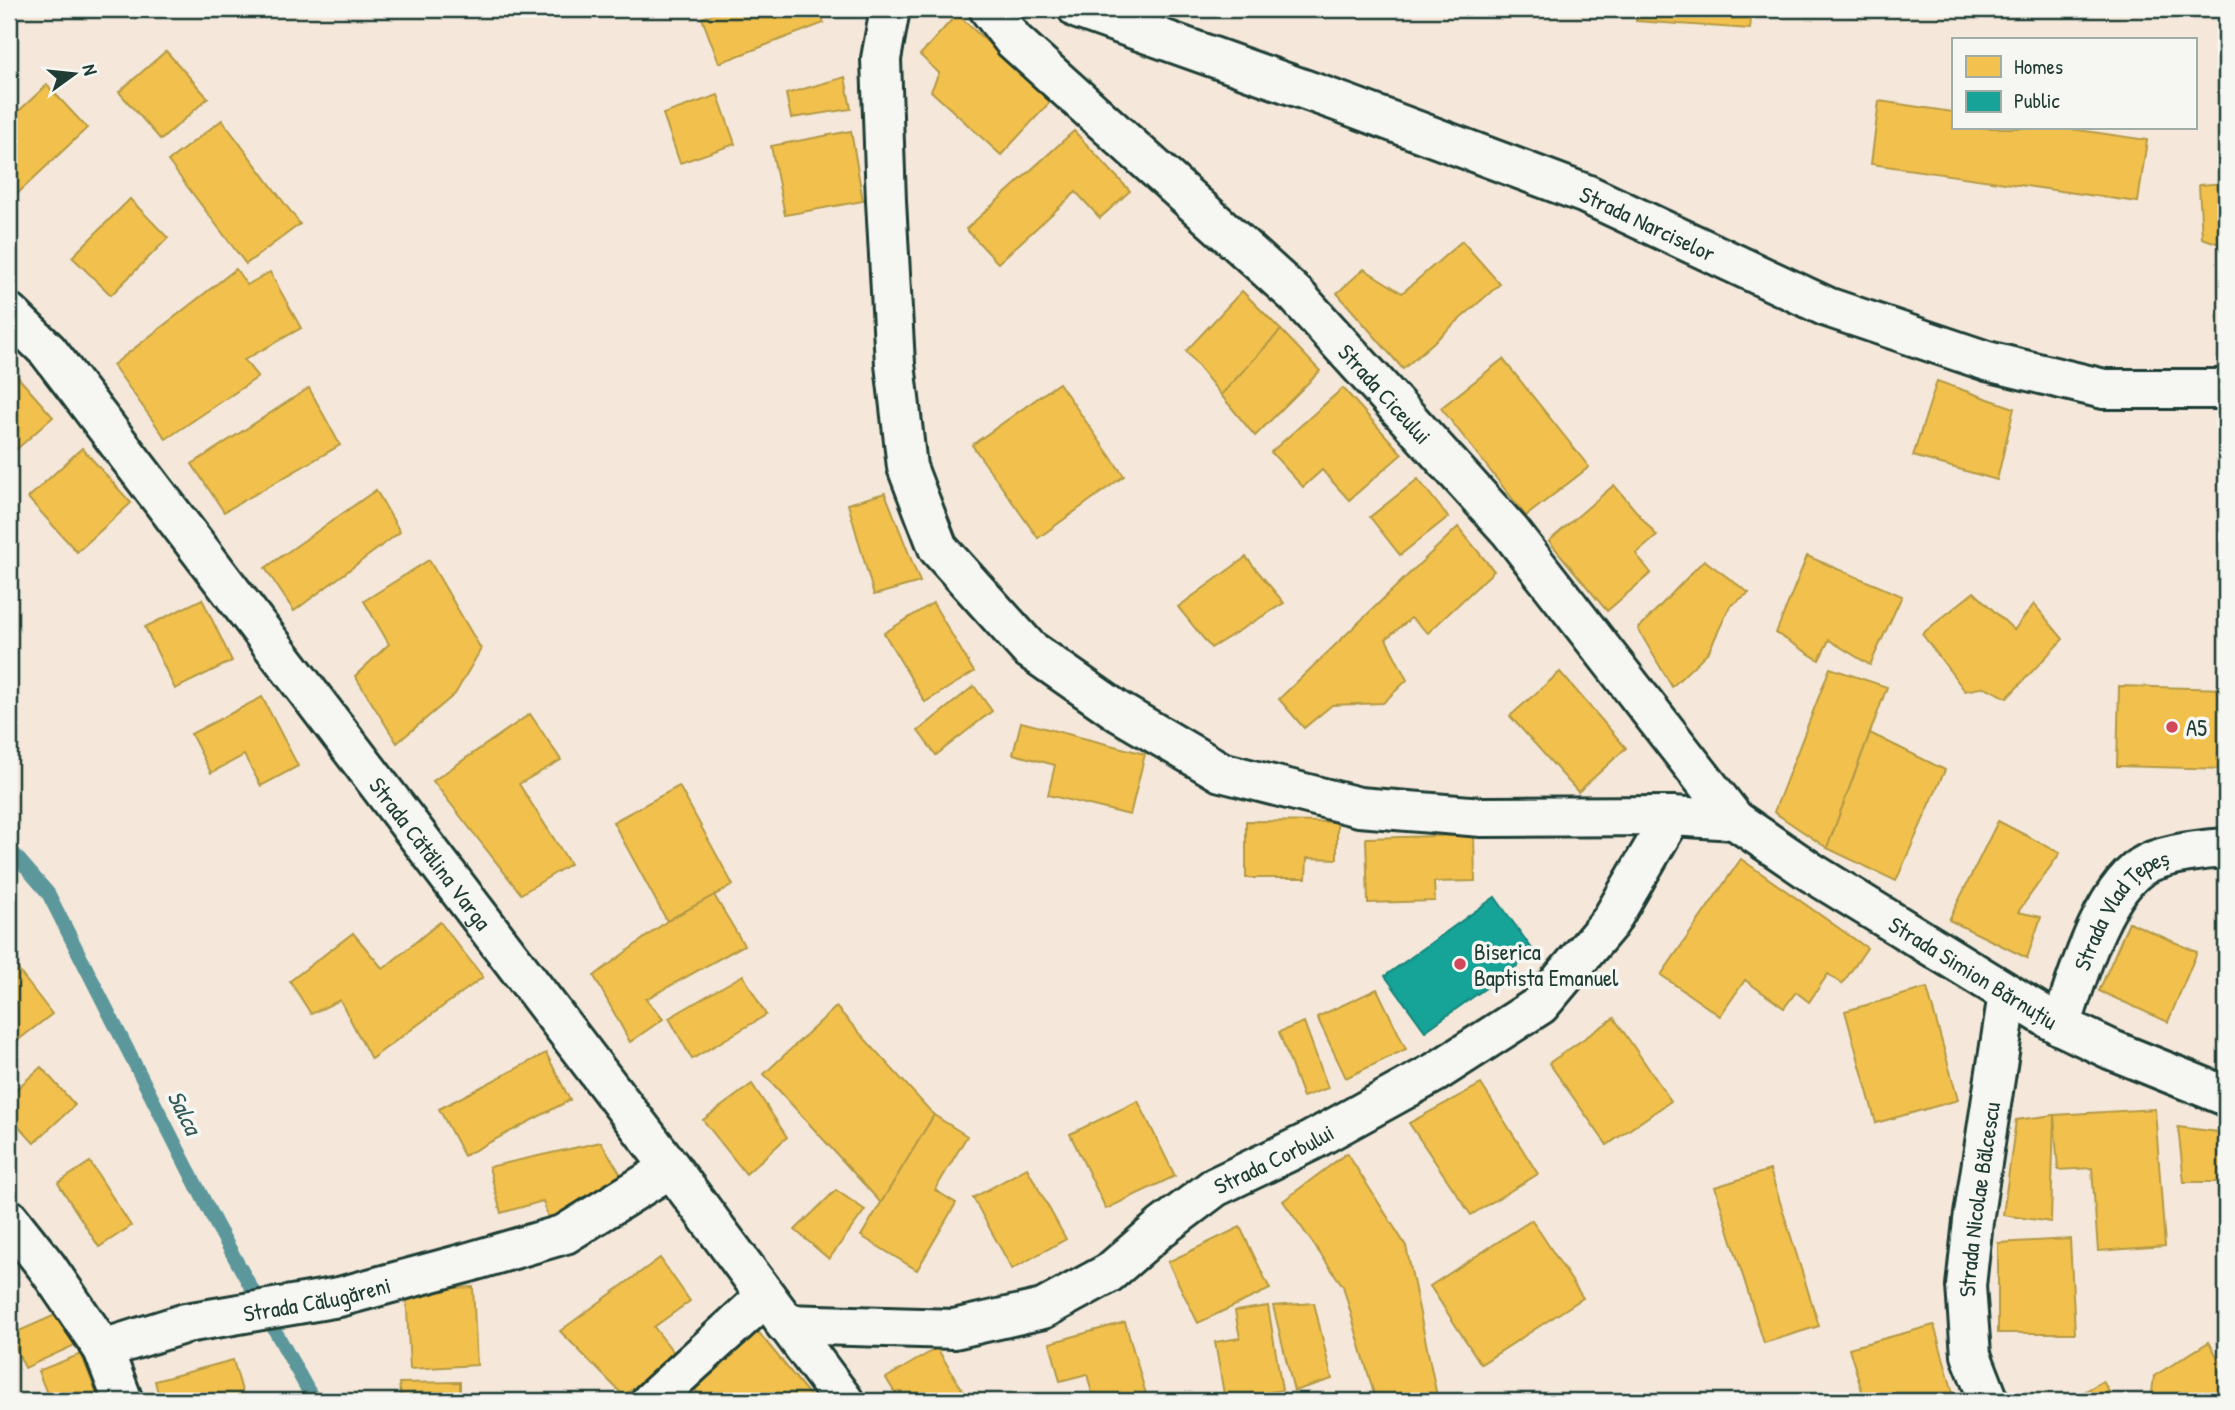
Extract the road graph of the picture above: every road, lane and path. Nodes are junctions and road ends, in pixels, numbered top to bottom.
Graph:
1 (890, 9) edge
2 (989, 9) edge
3 (1078, 9) edge
4 (9, 313) edge
5 (2226, 389) edge
6 (1672, 816) junction
7 (1735, 820) junction
8 (2226, 848) edge
9 (2008, 994) junction
10 (2061, 1026) junction
11 (2226, 1096) edge
12 (671, 1168) junction
13 (9, 1219) edge
14 (775, 1310) junction
15 (103, 1349) junction
16 (123, 1401) edge
17 (651, 1401) edge
18 (844, 1401) edge
19 (1989, 1401) edge

1 - 6 street
2 - 7 street, Strada Ciceului
3 - 5 street, Strada Narciselor
4 - 12 street, Strada Cătălina Varga
6 - 7 street
6 - 14 street, Strada Corbului
7 - 9 street, Strada Simion Bărnuțiu
8 - 10 street, Strada Vlad Țepeș
9 - 10 street, Strada Simion Bărnuțiu
9 - 19 street, Strada Nicolae Bălcescu
10 - 11 street, Strada Simion Bărnuțiu
12 - 14 street, Strada Cătălina Varga
12 - 15 street, Strada Călugăreni
13 - 15 street
14 - 17 street
14 - 18 street, Strada Cătălina Varga
15 - 16 street

